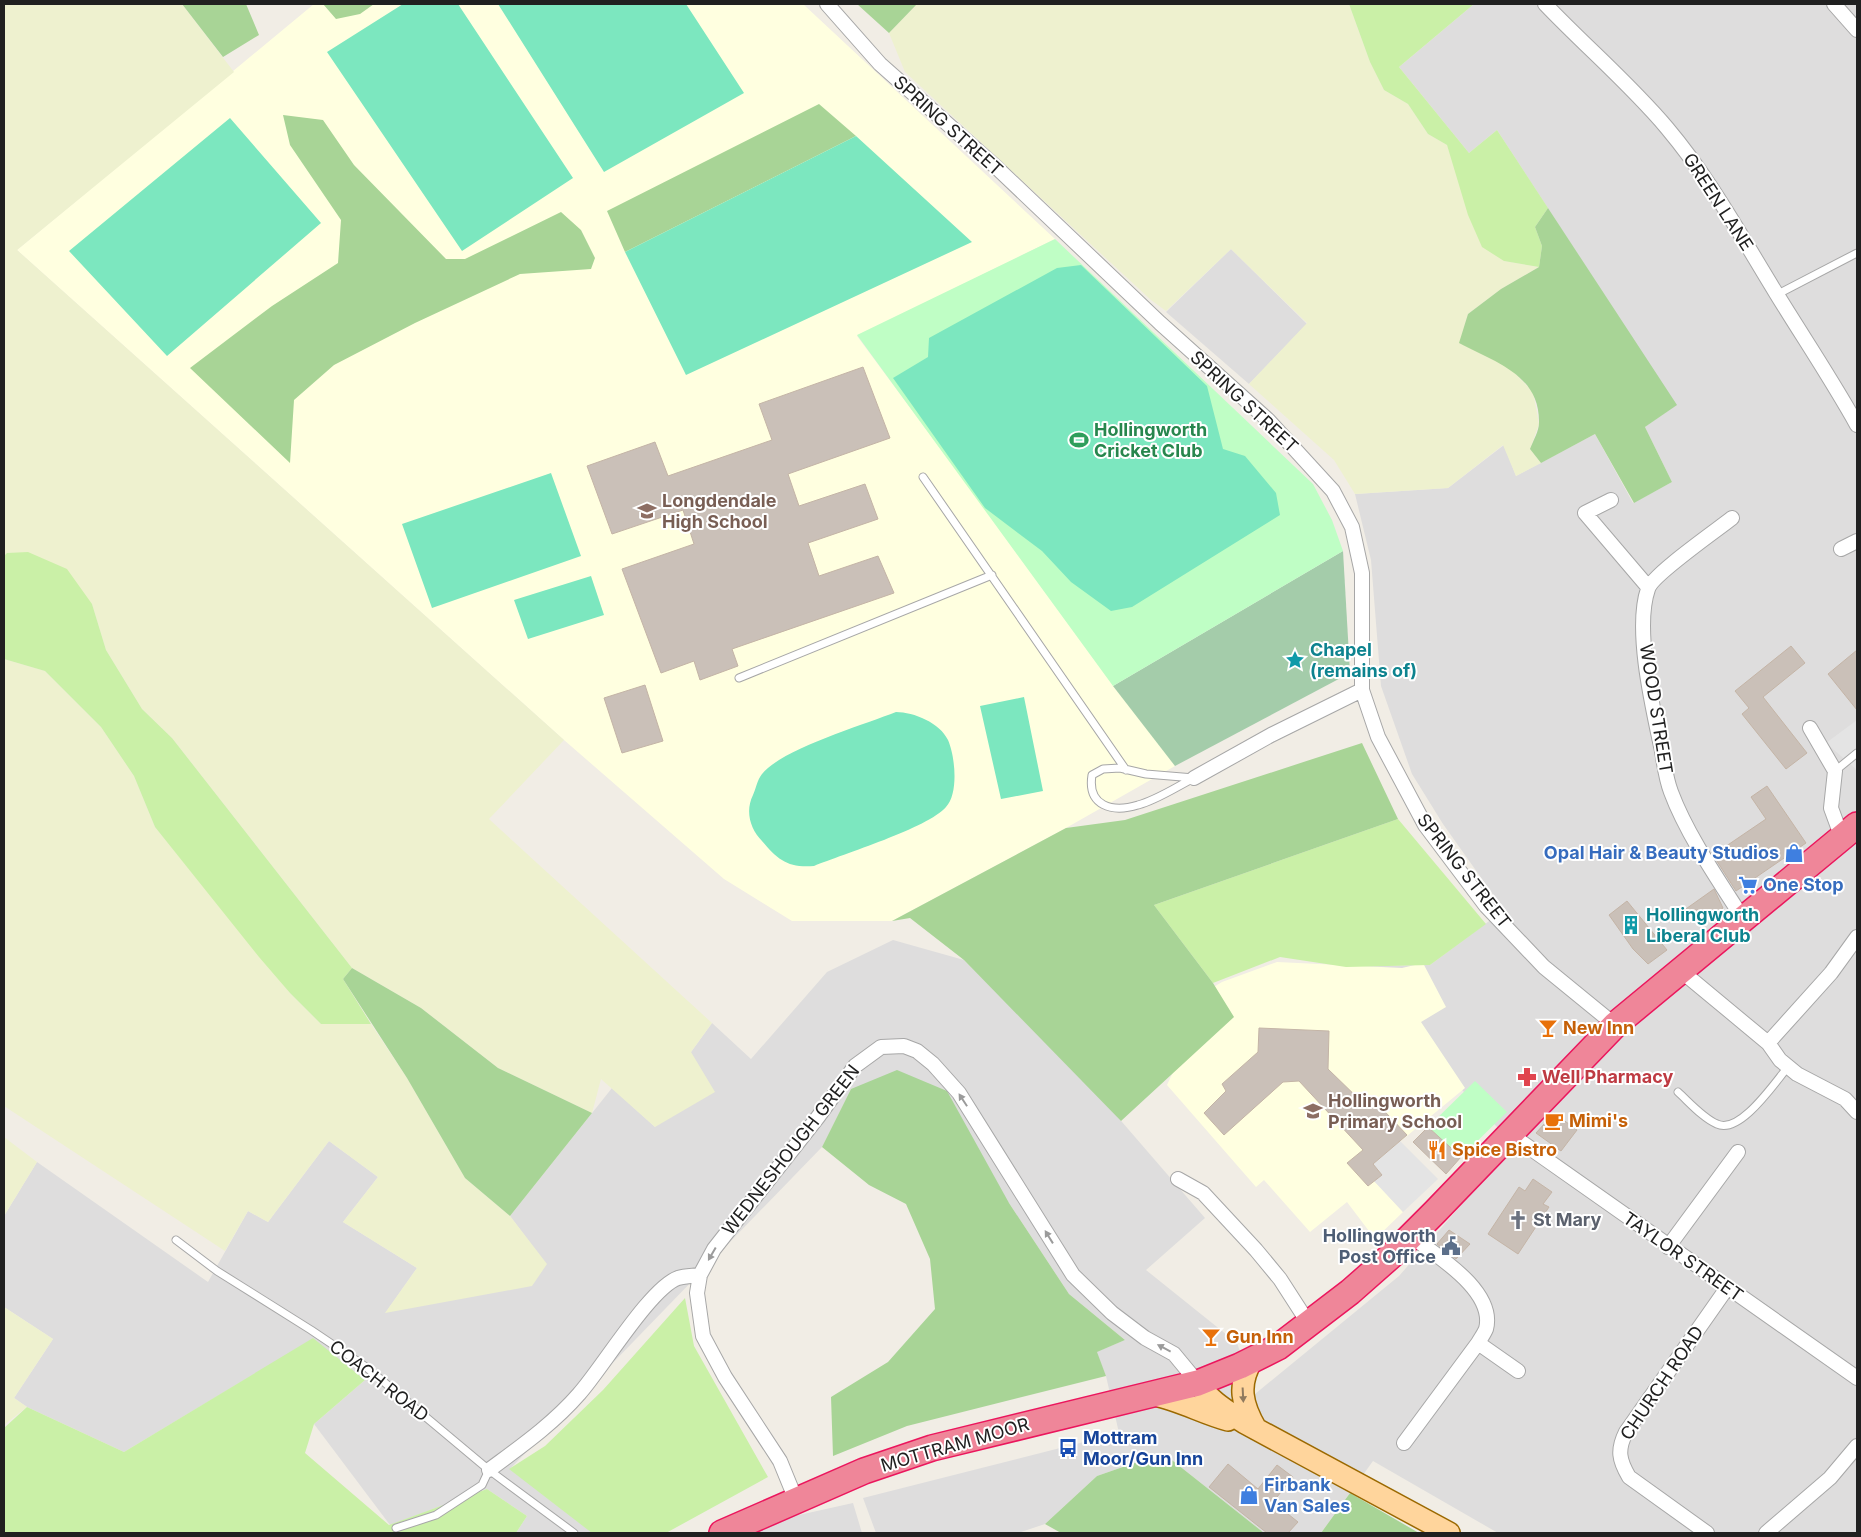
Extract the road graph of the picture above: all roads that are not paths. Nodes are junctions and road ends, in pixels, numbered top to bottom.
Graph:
1 (827, 4) edge
2 (1545, 4) edge
3 (1834, 4) edge
4 (1856, 27) edge
5 (1857, 253) edge
6 (1776, 294) junction
7 (1857, 425) edge
8 (923, 477) dead end
9 (1611, 500) dead end
10 (1732, 518) dead end
11 (1857, 541) edge
12 (1841, 549) dead end
13 (992, 575) junction
14 (1648, 588) junction
15 (738, 678) dead end
16 (1362, 690) junction
17 (1810, 728) dead end
18 (1857, 753) edge
19 (1126, 770) junction
20 (1835, 771) junction
21 (1194, 778) junction
22 (1849, 832) edge
23 (1744, 920) junction
24 (1857, 937) edge
25 (1680, 970) junction
26 (1615, 1025) junction
27 (1768, 1043) junction
28 (1788, 1067) junction
29 (1678, 1092) dead end
30 (1857, 1112) edge
31 (1510, 1134) junction
32 (1738, 1152) dead end
33 (1178, 1179) dead end
34 (1411, 1236) junction
35 (176, 1240) dead end
36 (1668, 1247) junction
37 (700, 1274) junction
38 (1727, 1288) junction
39 (1310, 1324) junction
40 (1478, 1343) junction
41 (1252, 1360) junction
42 (1518, 1371) dead end
43 (1857, 1378) edge
44 (1198, 1383) junction
45 (1154, 1395) junction
46 (1251, 1426) junction
47 (1404, 1442) dead end
48 (1857, 1446) edge
49 (489, 1470) junction
50 (796, 1500) junction
51 (396, 1528) dead end
52 (574, 1533) edge
53 (722, 1533) edge
54 (1449, 1533) edge
55 (1707, 1533) edge
56 (1766, 1533) edge

1 - 16 street, SPRING STREET
2 - 6 street, GREEN LANE
3 - 4 street
5 - 6 lane
6 - 7 street, GREEN LANE
8 - 13 lane
9 - 14 street
10 - 14 street
11 - 12 street
13 - 15 lane
13 - 19 lane
14 - 23 street, WOOD STREET
16 - 21 street
16 - 26 street, SPRING STREET
17 - 20 street
18 - 20 lane
19 - 21 lane
19 - 21 lane
20 - 22 street
22 - 23 highway, MOTTRAM MOOR
23 - 25 highway, MOTTRAM MOOR
24 - 27 street
25 - 26 highway, MOTTRAM MOOR
25 - 27 street
26 - 31 highway, MOTTRAM MOOR
27 - 28 street
28 - 29 lane
28 - 30 street
31 - 34 highway, MOTTRAM MOOR
31 - 36 street, TAYLOR STREET
32 - 36 street
33 - 39 street
34 - 39 highway, MOTTRAM MOOR
34 - 40 street
35 - 49 lane, COACH ROAD
36 - 38 street, TAYLOR STREET
44 -> 37 street, WEDNESHOUGH GREEN
37 - 49 street
37 - 50 street, WEDNESHOUGH GREEN
38 - 43 street, TAYLOR STREET
38 - 55 street, CHURCH ROAD
39 - 41 highway, MOTTRAM MOOR
40 - 42 street
40 - 47 street
41 - 44 highway, MOTTRAM MOOR
41 -> 46 main road
44 - 45 highway, MOTTRAM MOOR
44 - 46 main road
45 - 46 main road
45 - 50 highway, MOTTRAM MOOR
46 - 54 main road
48 - 56 street
49 - 51 lane
49 - 52 lane, COACH ROAD
50 - 53 highway, MOTTRAM MOOR

